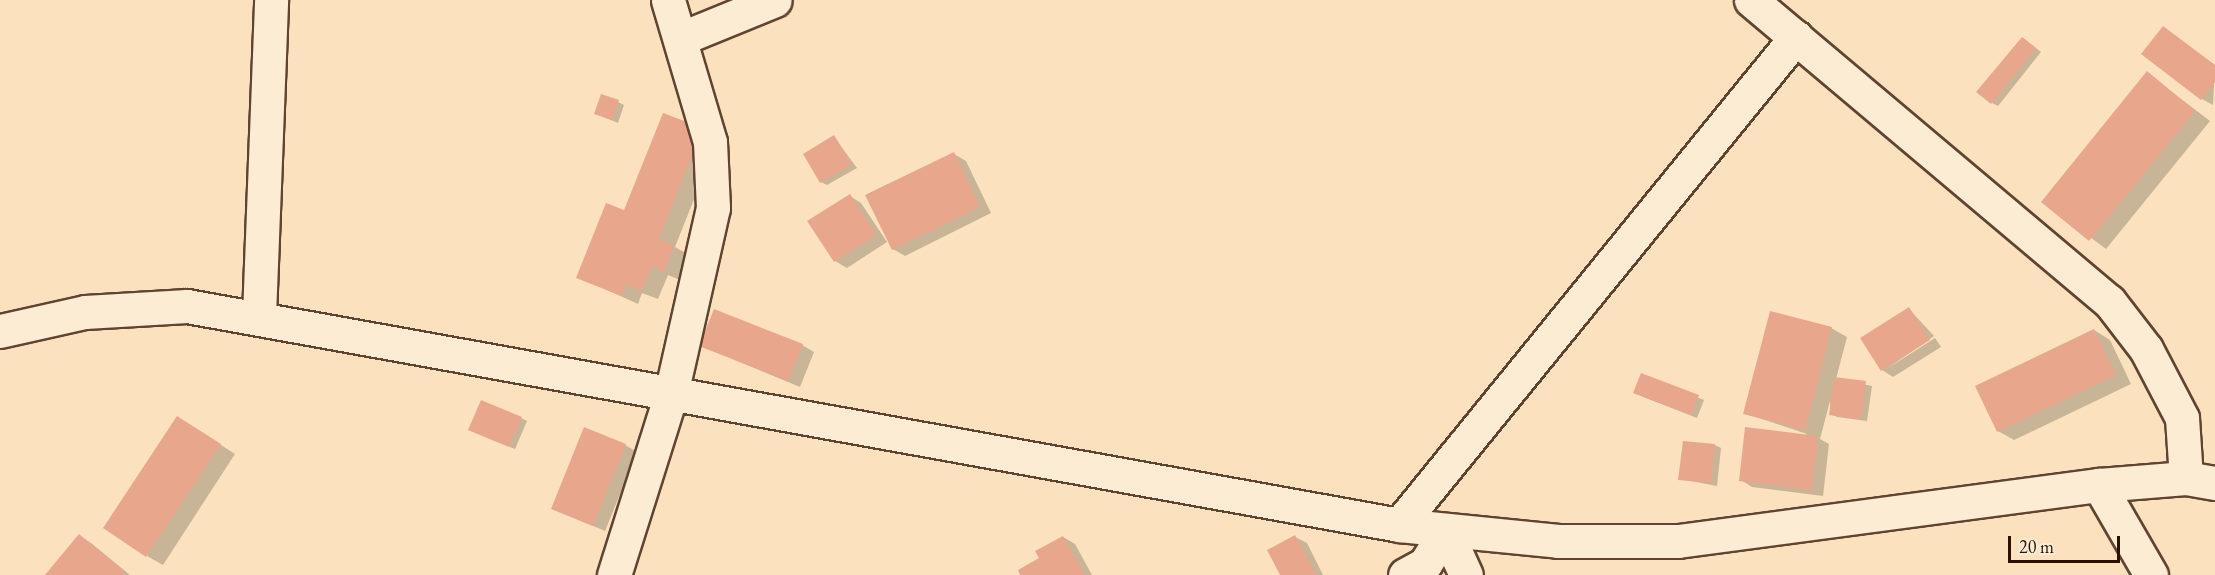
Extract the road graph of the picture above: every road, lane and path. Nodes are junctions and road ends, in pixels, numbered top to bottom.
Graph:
1 (271, 0) edge
2 (668, 0) edge
3 (775, 0) edge
4 (1751, 0) edge
5 (1796, 37) junction
6 (682, 38) junction
7 (259, 316) junction
8 (0, 331) edge
9 (671, 394) junction
10 (2201, 481) edge
11 (2099, 485) junction
12 (1399, 525) junction
13 (1446, 531) junction
14 (614, 575) edge
15 (1405, 575) edge
16 (1466, 575) edge
17 (2151, 575) edge

1 - 7 street
2 - 6 street
3 - 6 street
4 - 5 street
5 - 10 street
5 - 12 street
6 - 9 street
7 - 8 street
7 - 9 street
9 - 12 street
9 - 14 street
10 - 11 street
11 - 13 street
11 - 17 street
12 - 13 street
13 - 15 street
13 - 16 street

